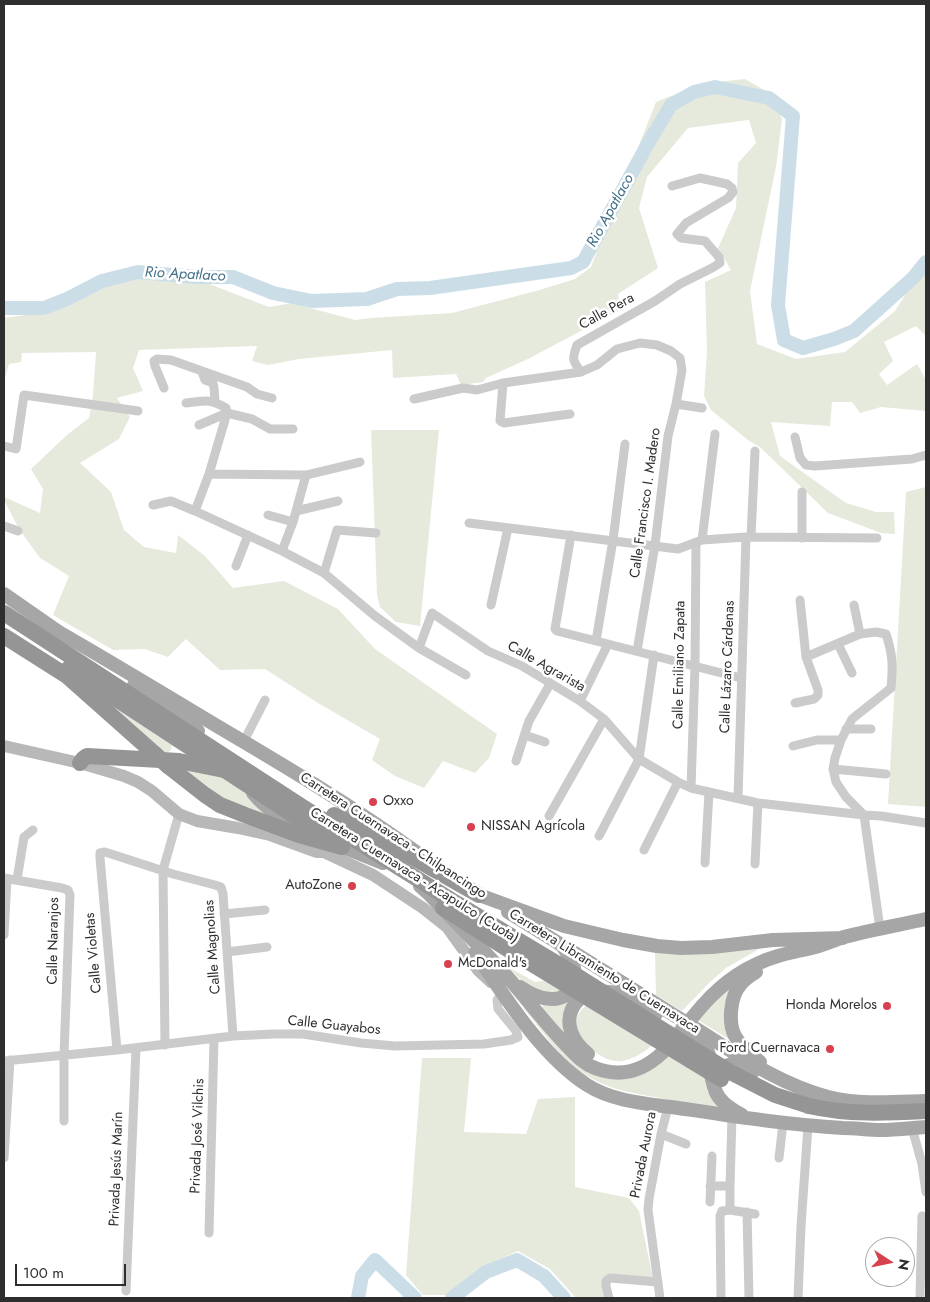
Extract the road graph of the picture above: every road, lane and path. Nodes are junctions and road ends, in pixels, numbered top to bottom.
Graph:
1 (672, 186) dead end
2 (202, 372) junction
3 (581, 372) junction
4 (502, 383) junction
5 (164, 388) dead end
6 (272, 398) dead end
7 (414, 399) dead end
8 (215, 401) junction
9 (186, 403) dead end
10 (676, 404) junction
11 (702, 408) dead end
12 (227, 410) junction
13 (138, 411) dead end
14 (570, 414) dead end
15 (199, 425) dead end
16 (293, 428) dead end
17 (715, 434) dead end
18 (795, 437) dead end
19 (625, 444) dead end
20 (4, 446) edge
21 (755, 451) dead end
22 (926, 455) edge
23 (360, 462) dead end
24 (210, 474) junction
25 (306, 475) junction
26 (802, 492) dead end
27 (338, 501) dead end
28 (153, 505) dead end
29 (196, 510) junction
30 (296, 512) junction
31 (268, 516) dead end
32 (293, 522) junction
33 (469, 523) dead end
34 (4, 526) edge
35 (508, 528) junction
36 (18, 531) dead end
37 (376, 533) dead end
38 (571, 535) junction
39 (248, 536) junction
40 (748, 537) junction
41 (802, 538) junction
42 (877, 538) dead end
43 (613, 540) junction
44 (699, 541) junction
45 (655, 545) junction
46 (282, 551) junction
47 (236, 566) dead end
48 (324, 573) junction
49 (4, 594) edge
50 (800, 600) dead end
51 (491, 605) dead end
52 (854, 605) dead end
53 (4, 606) edge
54 (4, 614) edge
55 (4, 626) edge
56 (57, 631) junction
57 (860, 634) junction
58 (4, 636) edge
59 (596, 641) junction
60 (608, 644) junction
61 (838, 644) junction
62 (419, 648) junction
63 (636, 651) junction
64 (654, 656) junction
65 (806, 657) junction
66 (695, 666) junction
67 (852, 673) dead end
68 (466, 675) dead end
69 (741, 678) junction
70 (550, 684) junction
71 (265, 700) dead end
72 (580, 701) junction
73 (795, 703) dead end
74 (604, 719) junction
75 (871, 729) dead end
76 (846, 730) junction
77 (524, 735) junction
78 (841, 740) junction
79 (244, 741) junction
80 (545, 742) dead end
81 (4, 746) edge
82 (793, 746) dead end
83 (639, 759) junction
84 (516, 761) dead end
85 (80, 763) junction
86 (833, 769) junction
87 (886, 774) dead end
88 (678, 782) junction
89 (691, 788) junction
90 (710, 792) junction
91 (738, 798) junction
92 (758, 803) junction
93 (179, 814) junction
94 (334, 815) dead end
95 (864, 815) junction
96 (549, 816) dead end
97 (926, 823) edge
98 (33, 830) dead end
99 (600, 836) dead end
100 (342, 847) junction
101 (644, 850) dead end
102 (324, 852) junction
103 (705, 863) dead end
104 (755, 864) dead end
105 (163, 870) junction
106 (6, 879) edge
107 (17, 880) junction
108 (479, 895) junction
109 (265, 910) dead end
110 (224, 914) junction
111 (926, 919) edge
112 (454, 921) junction
113 (880, 929) junction
114 (4, 935) edge
115 (843, 938) junction
116 (798, 940) junction
117 (561, 944) junction
118 (267, 947) dead end
119 (812, 948) junction
120 (227, 952) junction
121 (511, 981) junction
122 (502, 993) junction
123 (699, 1004) junction
124 (233, 1036) junction
125 (214, 1038) junction
126 (165, 1045) junction
127 (136, 1048) junction
128 (117, 1050) junction
129 (659, 1051) junction
130 (64, 1055) junction
131 (7, 1061) edge
132 (778, 1077) junction
133 (794, 1086) junction
134 (714, 1087) junction
135 (926, 1101) edge
136 (668, 1107) junction
137 (926, 1111) edge
138 (732, 1116) junction
139 (854, 1116) junction
140 (748, 1119) junction
141 (926, 1119) edge
142 (64, 1121) dead end
143 (783, 1123) junction
144 (808, 1126) junction
145 (919, 1127) edge
146 (661, 1134) junction
147 (686, 1144) dead end
148 (712, 1156) dead end
149 (4, 1158) edge
150 (779, 1158) dead end
151 (926, 1182) edge
152 (710, 1186) junction
153 (730, 1186) junction
154 (926, 1192) edge
155 (710, 1202) dead end
156 (726, 1211) junction
157 (922, 1216) dead end
158 (924, 1229) edge
159 (209, 1234) dead end
160 (658, 1282) junction
161 (126, 1291) dead end
162 (609, 1298) edge
163 (660, 1298) edge
164 (721, 1298) edge
165 (749, 1298) edge
166 (798, 1298) edge
167 (920, 1298) edge

1 - 3 street, Calle Pera
2 - 5 street
2 - 6 street
2 - 8 street
3 - 4 street
3 - 10 street, Calle Francisco I. Madero
4 - 7 street
4 - 14 street
8 - 9 street
8 - 12 street
10 - 11 street
10 - 45 street, Calle Francisco I. Madero
12 - 15 street
12 - 16 street
12 - 24 street
13 - 20 street
17 - 44 street, Calle Emiliano Zapata
18 - 22 street
19 - 43 street
21 - 40 street, Calle Lázaro Cárdenas
23 - 25 street
24 - 25 street
24 - 29 street
25 - 30 street
26 - 41 street
27 - 30 street
28 - 29 street
29 - 39 street
30 - 32 street
31 - 32 street
32 - 46 street
33 - 35 street
34 - 36 street
35 - 38 street
35 - 51 street
37 - 48 street
38 - 43 street
38 - 59 street
39 - 46 street
39 - 47 street
40 - 41 street
40 - 44 street
40 - 69 street, Calle Lázaro Cárdenas
41 - 42 street
43 - 45 street
43 - 59 street
44 - 45 street
44 - 66 street, Calle Emiliano Zapata
45 - 63 street, Calle Francisco I. Madero
46 - 48 street
48 - 62 street
49 - 56 main road, Carretera Cuernavaca - Chilpancingo
50 - 65 street
52 - 57 street
53 - 85 highway
54 - 139 highway, Carretera Cuernavaca - Acapulco (Cuota), bridge
55 - 139 highway, Carretera Cuernavaca - Acapulco (Cuota), bridge
56 - 79 main road, Carretera Cuernavaca - Chilpancingo
56 - 100 main road, Carretera Cuernavaca - Chilpancingo
57 - 61 street
57 - 76 street
58 - 100 highway
59 - 60 street
60 - 63 street
60 - 72 street
61 - 65 street
61 - 67 street
62 - 68 street
62 - 70 street, Calle Agrarista
63 - 64 street
64 - 66 street
64 - 83 street
65 - 73 street
66 - 69 street
66 - 89 street, Calle Emiliano Zapata
69 - 91 street, Calle Lázaro Cárdenas
70 - 72 street, Calle Agrarista
70 - 77 street
71 - 79 street
72 - 74 street, Calle Agrarista
74 - 83 street, Calle Agrarista
74 - 96 street
75 - 76 street
76 - 78 street
77 - 80 street
77 - 84 street
78 - 82 street
78 - 86 street
79 - 108 main road, Carretera Cuernavaca - Chilpancingo
81 - 85 street
83 - 88 street, Calle Agrarista
83 - 99 street
85 - 93 street
86 - 87 street
86 - 95 street
88 - 89 street, Calle Agrarista
88 - 101 street
89 - 90 street, Calle Agrarista
90 - 91 street, Calle Agrarista
90 - 103 street
91 - 92 street, Calle Agrarista
92 - 95 street, Calle Agrarista
92 - 104 street
93 - 102 street
93 - 105 street
94 - 108 highway
95 - 97 street, Calle Agrarista
95 - 113 street
98 - 107 street
100 - 102 main road
100 - 112 main road, Carretera Cuernavaca - Chilpancingo
102 - 122 street
105 - 110 street, Calle Magnolias
105 - 126 street
105 - 128 street, Calle Violetas
106 - 107 street, Calle Naranjos
106 - 114 street
107 - 130 street, Calle Naranjos
108 - 116 main road, Carretera Cuernavaca - Chilpancingo
108 - 117 main road, Carretera Libramiento de Cuernavaca
109 - 110 street
110 - 120 street, Calle Magnolias
111 - 113 main road
112 - 121 main road, Carretera Cuernavaca - Chilpancingo
112 - 122 main road
113 - 115 main road
115 - 116 main road, Carretera Cuernavaca - Chilpancingo
115 - 119 main road
116 - 123 main road
117 - 121 main road
117 - 132 main road, Carretera Libramiento de Cuernavaca
118 - 120 street
119 - 123 main road
119 - 132 main road
120 - 124 street, Calle Magnolias
121 - 129 main road, Carretera Cuernavaca - Chilpancingo
122 - 124 street, Calle Guayabos
122 - 136 main road
123 - 129 main road, bridge
124 - 125 street, Calle Guayabos
125 - 126 street, Calle Guayabos
125 - 159 street, Privada José Vilchis
126 - 127 street, Calle Guayabos
127 - 128 street, Calle Guayabos
127 - 161 street, Privada Jesús Marín
128 - 130 street, Calle Guayabos
129 - 134 main road
130 - 131 street, Calle Guayabos
130 - 142 street, Calle Naranjos
131 - 149 street
132 - 133 main road, Carretera Libramiento de Cuernavaca
133 - 134 main road
133 - 135 main road, Carretera Libramiento de Cuernavaca
134 - 140 main road
136 - 138 main road
136 - 146 street, Privada Aurora
137 - 139 highway, Carretera Cuernavaca - Acapulco (Cuota)
138 - 140 main road
138 - 153 street
139 - 141 highway, Carretera Cuernavaca - Acapulco (Cuota)
140 - 143 main road
143 - 144 main road
143 - 150 street
144 - 145 main road
144 - 166 street
145 - 151 street
146 - 147 street
146 - 160 street, Privada Aurora
148 - 152 street
151 - 154 street
152 - 153 street
152 - 155 street
153 - 156 street
156 - 164 street
156 - 165 street
157 - 158 street
158 - 167 street
160 - 162 street
160 - 163 street, Privada Aurora

